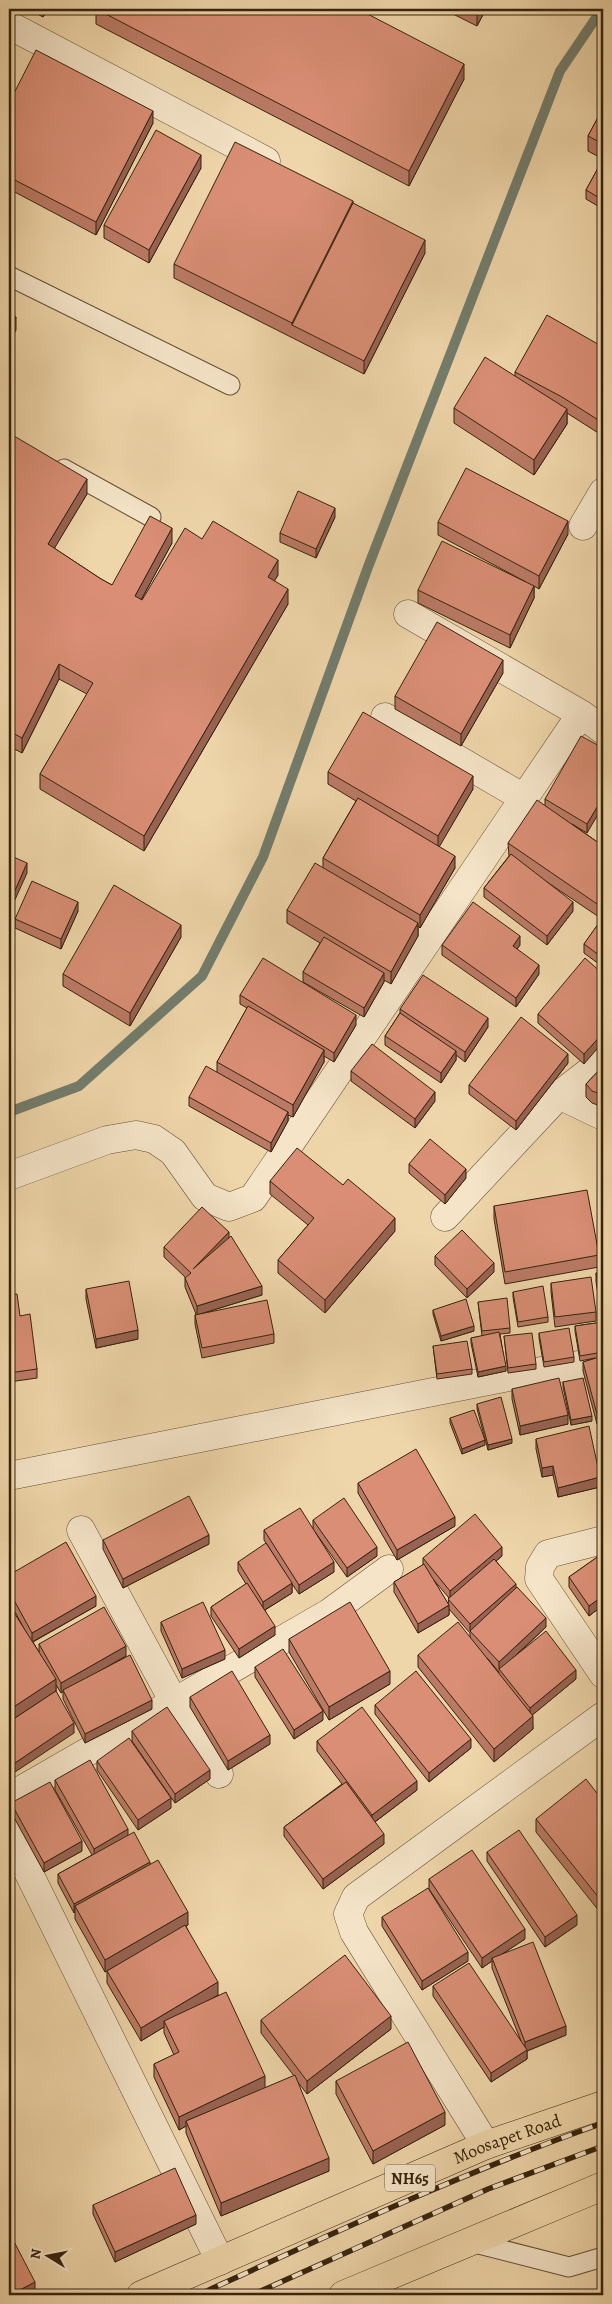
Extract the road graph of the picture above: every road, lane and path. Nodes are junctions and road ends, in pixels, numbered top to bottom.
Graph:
1 (9, 25) edge
2 (291, 175) edge
3 (9, 276) edge
4 (230, 385) dead end
5 (51, 461) edge
6 (603, 492) edge
7 (151, 517) edge
8 (583, 526) dead end
9 (408, 614) dead end
10 (581, 714) junction
11 (385, 717) dead end
12 (603, 730) edge
13 (524, 798) junction
14 (603, 1061) edge
15 (560, 1095) junction
16 (603, 1116) edge
17 (9, 1176) edge
18 (445, 1217) dead end
19 (603, 1361) edge
20 (9, 1476) edge
21 (81, 1530) dead end
22 (603, 1540) edge
23 (389, 1569) dead end
24 (603, 1674) edge
25 (174, 1702) junction
26 (603, 1716) edge
27 (219, 1774) dead end
28 (9, 1797) edge
29 (9, 1833) edge
30 (603, 2104) edge
31 (486, 2145) junction
32 (603, 2186) edge
33 (471, 2242) junction
34 (603, 2257) edge
35 (220, 2261) junction
36 (141, 2295) edge
37 (343, 2295) edge

1 - 2 street
3 - 4 lane
5 - 7 lane
6 - 8 street
9 - 10 street
10 - 12 street
10 - 13 street
11 - 13 street
13 - 17 street
14 - 15 street
15 - 16 street
15 - 18 street
19 - 20 street
21 - 25 street
22 - 24 street
23 - 25 street
25 - 27 street
25 - 28 street
26 - 31 street
29 - 35 street
30 - 31 highway, Moosapet Road / NH65
31 - 35 highway, Moosapet Road / NH65
32 - 33 highway
33 - 34 lane
33 - 37 highway
35 - 36 highway, NH65

